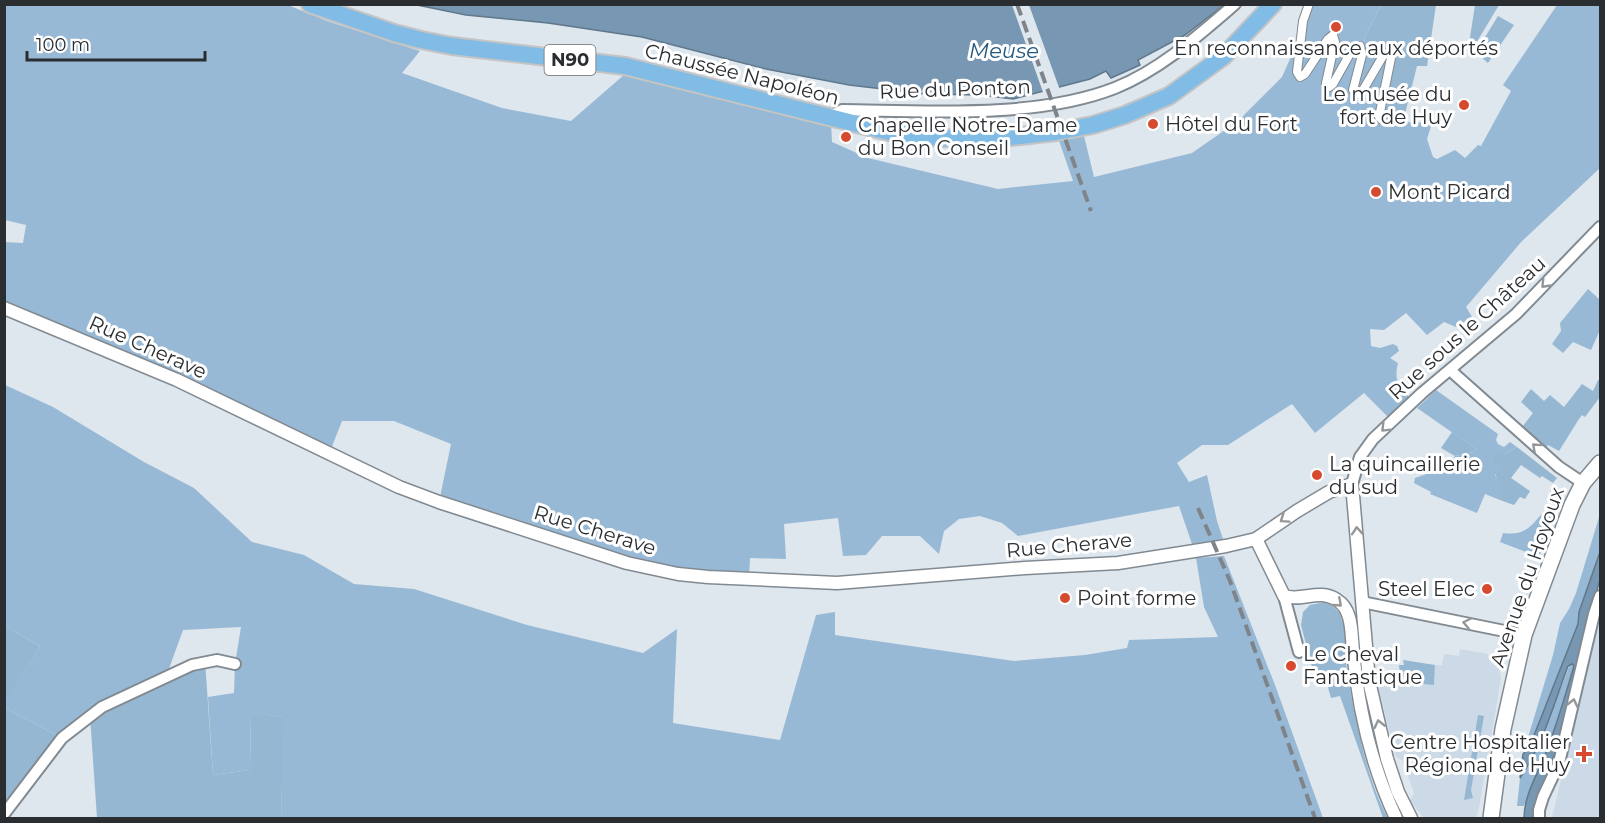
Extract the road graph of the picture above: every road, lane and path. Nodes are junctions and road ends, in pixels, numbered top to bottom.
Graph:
1 (310, 4) edge
2 (1235, 4) edge
3 (1273, 4) edge
4 (1309, 4) edge
5 (830, 117) junction
6 (1382, 120) dead end
7 (1600, 227) edge
8 (4, 308) edge
9 (1450, 370) junction
10 (1600, 463) edge
11 (1352, 483) junction
12 (1583, 483) junction
13 (1256, 539) junction
14 (1284, 596) junction
15 (1600, 596) edge
16 (1362, 602) junction
17 (1524, 635) junction
18 (1299, 652) dead end
19 (235, 664) dead end
20 (4, 814) edge
21 (1396, 819) edge
22 (1411, 819) edge
23 (1491, 819) edge
24 (1539, 819) edge

1 - 5 main road, Chaussée Napoléon / N90
2 - 5 street, Rue du Ponton
3 - 5 main road, Chaussée Napoléon / N90
4 - 6 street
7 -> 9 street, Rue sous le Château
8 - 13 street, Rue Cherave
9 -> 11 street, Rue sous le Château
12 -> 9 street
10 - 12 main road, Avenue du Hoyoux
11 -> 13 street
16 -> 11 street
12 - 17 main road, Avenue du Hoyoux
13 - 14 street
14 - 18 street
14 -> 21 street
24 -> 15 street
17 -> 16 street
22 -> 16 street
17 - 23 main road, Avenue du Hoyoux
19 - 20 street

